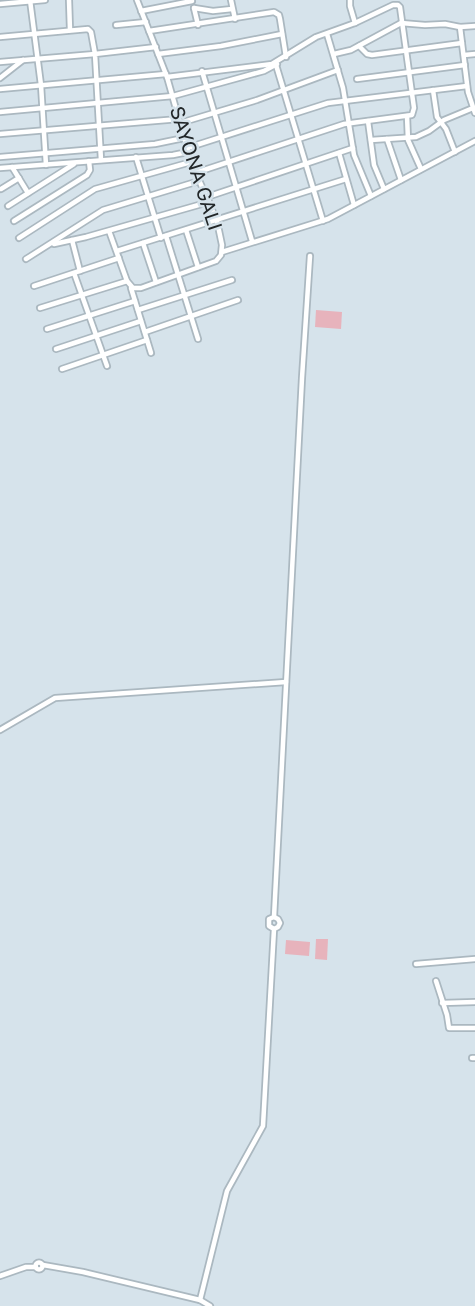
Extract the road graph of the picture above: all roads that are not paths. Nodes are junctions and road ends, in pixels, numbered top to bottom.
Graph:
1 (45, 0) edge
2 (69, 0) edge
3 (137, 0) edge
4 (192, 0) edge
5 (231, 0) edge
6 (350, 0) edge
7 (30, 1) edge
8 (396, 2) edge
9 (2, 3) edge
10 (194, 8) junction
11 (232, 9) junction
12 (141, 11) junction
13 (235, 19) junction
14 (146, 22) junction
15 (355, 23) junction
16 (401, 23) junction
17 (116, 25) dead end
18 (198, 25) junction
19 (475, 26) edge
20 (460, 27) junction
21 (70, 30) junction
22 (149, 31) junction
23 (34, 33) junction
24 (282, 34) junction
25 (327, 34) junction
26 (0, 36) edge
27 (462, 43) junction
28 (359, 46) junction
29 (156, 47) junction
30 (405, 51) junction
31 (94, 54) junction
32 (158, 54) junction
33 (334, 54) junction
34 (475, 54) edge
35 (464, 55) junction
36 (286, 57) junction
37 (38, 58) junction
38 (23, 60) junction
39 (0, 62) edge
40 (277, 63) junction
41 (465, 65) junction
42 (338, 70) junction
43 (202, 71) junction
44 (408, 73) junction
45 (167, 75) junction
46 (0, 78) edge
47 (357, 79) dead end
48 (97, 81) junction
49 (475, 81) edge
50 (467, 84) junction
51 (41, 85) junction
52 (206, 88) junction
53 (0, 89) edge
54 (283, 89) junction
55 (433, 90) junction
56 (412, 93) junction
57 (475, 94) edge
58 (469, 95) junction
59 (174, 96) junction
60 (345, 101) junction
61 (98, 104) junction
62 (43, 108) junction
63 (0, 112) edge
64 (475, 112) edge
65 (213, 113) junction
66 (291, 114) junction
67 (407, 116) junction
68 (368, 120) junction
69 (179, 121) junction
70 (440, 122) junction
71 (349, 123) junction
72 (99, 126) junction
73 (44, 131) junction
74 (0, 134) edge
75 (220, 137) junction
76 (184, 138) junction
77 (408, 138) junction
78 (387, 139) junction
79 (299, 140) junction
80 (371, 140) junction
81 (475, 141) edge
82 (353, 148) junction
83 (100, 149) junction
84 (188, 150) junction
85 (455, 152) junction
86 (45, 153) junction
87 (339, 153) junction
88 (0, 157) edge
89 (136, 157) junction
90 (101, 160) junction
91 (89, 161) junction
92 (76, 162) junction
93 (191, 162) junction
94 (228, 163) junction
95 (306, 164) junction
96 (46, 165) junction
97 (12, 167) junction
98 (0, 168) edge
99 (421, 170) junction
100 (195, 173) junction
101 (141, 176) junction
102 (19, 178) junction
103 (346, 179) junction
104 (401, 180) junction
105 (199, 181) junction
106 (236, 187) junction
107 (1, 189) edge
108 (384, 189) junction
109 (314, 190) junction
110 (28, 193) junction
111 (147, 196) junction
112 (371, 196) junction
113 (208, 199) junction
114 (354, 205) junction
115 (8, 206) dead end
116 (244, 213) junction
117 (154, 218) junction
118 (14, 221) dead end
119 (217, 221) junction
120 (323, 221) junction
121 (186, 230) junction
122 (109, 231) junction
123 (163, 237) junction
124 (19, 238) dead end
125 (72, 240) junction
126 (252, 241) junction
127 (143, 243) junction
128 (51, 244) junction
129 (117, 251) junction
130 (222, 252) junction
131 (310, 256) dead end
132 (119, 258) junction
133 (26, 259) dead end
134 (198, 267) junction
135 (77, 272) junction
136 (177, 275) junction
137 (232, 280) dead end
138 (127, 281) junction
139 (156, 282) junction
140 (34, 286) dead end
141 (131, 288) junction
142 (82, 295) junction
143 (184, 295) junction
144 (238, 300) dead end
145 (135, 301) junction
146 (40, 308) dead end
147 (138, 310) junction
148 (90, 316) junction
149 (191, 316) junction
150 (141, 321) junction
151 (47, 329) dead end
152 (145, 332) junction
153 (96, 335) junction
154 (198, 339) dead end
155 (147, 340) junction
156 (56, 349) dead end
157 (151, 353) dead end
158 (103, 356) junction
159 (107, 366) dead end
160 (62, 369) dead end
161 (286, 682) junction
162 (0, 730) edge
163 (475, 959) edge
164 (416, 964) dead end
165 (435, 981) dead end
166 (475, 1002) edge
167 (442, 1003) junction
168 (475, 1028) edge
169 (0, 1276) edge
170 (200, 1300) junction
171 (210, 1306) edge

1 - 7 street
2 - 21 street
3 - 12 street, SAYONA GALI
4 - 10 street
4 - 12 street
5 - 11 street
6 - 15 street
7 - 9 street
7 - 23 street
8 - 15 street
8 - 16 street
10 - 11 street
10 - 18 street
11 - 13 street
12 - 14 street, SAYONA GALI
13 - 18 street
13 - 24 street
14 - 17 street
14 - 22 street, SAYONA GALI
15 - 25 street
16 - 20 street
16 - 28 street
16 - 30 street
18 - 22 street
19 - 20 street
20 - 27 street
21 - 23 street
21 - 31 street
22 - 29 street, SAYONA GALI
23 - 26 street
23 - 37 street
24 - 32 street
24 - 36 street
25 - 33 street
25 - 36 street
27 - 30 street
27 - 35 street
28 - 30 street
28 - 33 street
29 - 31 street
29 - 32 street, SAYONA GALI
30 - 44 street
31 - 37 street
31 - 48 street
32 - 45 street, SAYONA GALI
33 - 42 street
34 - 35 street
35 - 41 street
36 - 40 street
37 - 38 street
37 - 51 street
38 - 39 street
38 - 46 street
40 - 43 street
40 - 52 street
40 - 54 street
41 - 44 street
41 - 50 street
42 - 54 street
42 - 60 street
43 - 45 street
43 - 52 street
44 - 47 street
44 - 56 street
45 - 48 street
45 - 59 street, SAYONA GALI
48 - 51 street
48 - 61 street
49 - 50 street
50 - 55 street
50 - 58 street
51 - 53 street
51 - 62 street
52 - 59 street
52 - 65 street
54 - 65 street
54 - 66 street
55 - 56 street
55 - 70 street
56 - 60 street
56 - 67 street
57 - 58 street
58 - 64 street
59 - 61 street
59 - 69 street, SAYONA GALI
60 - 66 street
60 - 71 street
61 - 62 street
61 - 72 street
62 - 63 street
62 - 73 street
64 - 70 street
65 - 69 street
65 - 75 street
66 - 75 street
66 - 79 street
67 - 68 street
67 - 77 street
68 - 71 street
68 - 80 street
69 - 72 street
69 - 76 street, SAYONA GALI
70 - 77 street
70 - 85 street
71 - 79 street
71 - 82 street
72 - 73 street
72 - 83 street
73 - 74 street
73 - 86 street
75 - 84 street
75 - 94 street
76 - 83 street
76 - 84 street, SAYONA GALI
77 - 78 street
77 - 99 street
78 - 80 street
78 - 104 street
79 - 94 street
79 - 95 street
80 - 108 street
81 - 85 street
82 - 87 street
82 - 112 street
83 - 86 street
83 - 90 street
84 - 89 street
84 - 93 street, SAYONA GALI
85 - 99 street
86 - 88 street
86 - 96 street
87 - 95 street
87 - 103 street
89 - 90 street
89 - 101 street
90 - 91 street
91 - 92 street
91 - 118 street
92 - 96 street
92 - 110 street
93 - 100 street, SAYONA GALI
93 - 101 street
94 - 100 street
94 - 106 street
95 - 106 street
95 - 109 street
96 - 97 street
97 - 98 street
97 - 102 street
99 - 104 street
100 - 105 street, SAYONA GALI
101 - 111 street
101 - 124 street
102 - 107 street
102 - 110 street
103 - 109 street
103 - 114 street
104 - 108 street
105 - 111 street
105 - 113 street, SAYONA GALI
106 - 113 street
106 - 116 street
108 - 112 street
109 - 116 street
109 - 120 street
110 - 115 street
111 - 117 street
111 - 128 street
112 - 114 street
113 - 117 street
113 - 119 street, SAYONA GALI
114 - 120 street
116 - 119 street
116 - 126 street
117 - 122 street
117 - 123 street
119 - 121 street
119 - 130 street, SAYONA GALI
120 - 126 street
121 - 123 street
121 - 134 street
122 - 125 street
122 - 129 street
123 - 127 street
123 - 136 street
125 - 128 street
125 - 135 street
126 - 130 street
127 - 129 street
127 - 139 street
128 - 133 street
129 - 132 street
130 - 134 street, SAYONA GALI
131 - 161 street
132 - 135 street
132 - 138 street
134 - 136 street, SAYONA GALI
135 - 140 street
135 - 142 street
136 - 139 street, SAYONA GALI
136 - 143 street
137 - 143 street
138 - 141 street
138 - 142 street
139 - 141 street, SAYONA GALI
141 - 145 street
142 - 146 street
142 - 148 street
143 - 147 street
143 - 149 street
144 - 149 street
145 - 147 street
145 - 148 street
147 - 150 street
148 - 151 street
148 - 153 street
149 - 152 street
149 - 154 street
150 - 152 street
150 - 153 street
152 - 155 street
153 - 156 street
153 - 158 street
155 - 157 street
155 - 158 street
158 - 159 street
158 - 160 street
161 - 162 street
161 - 170 street
163 - 164 street
165 - 167 street
166 - 167 street
167 - 168 street
169 - 170 street
170 - 171 street

